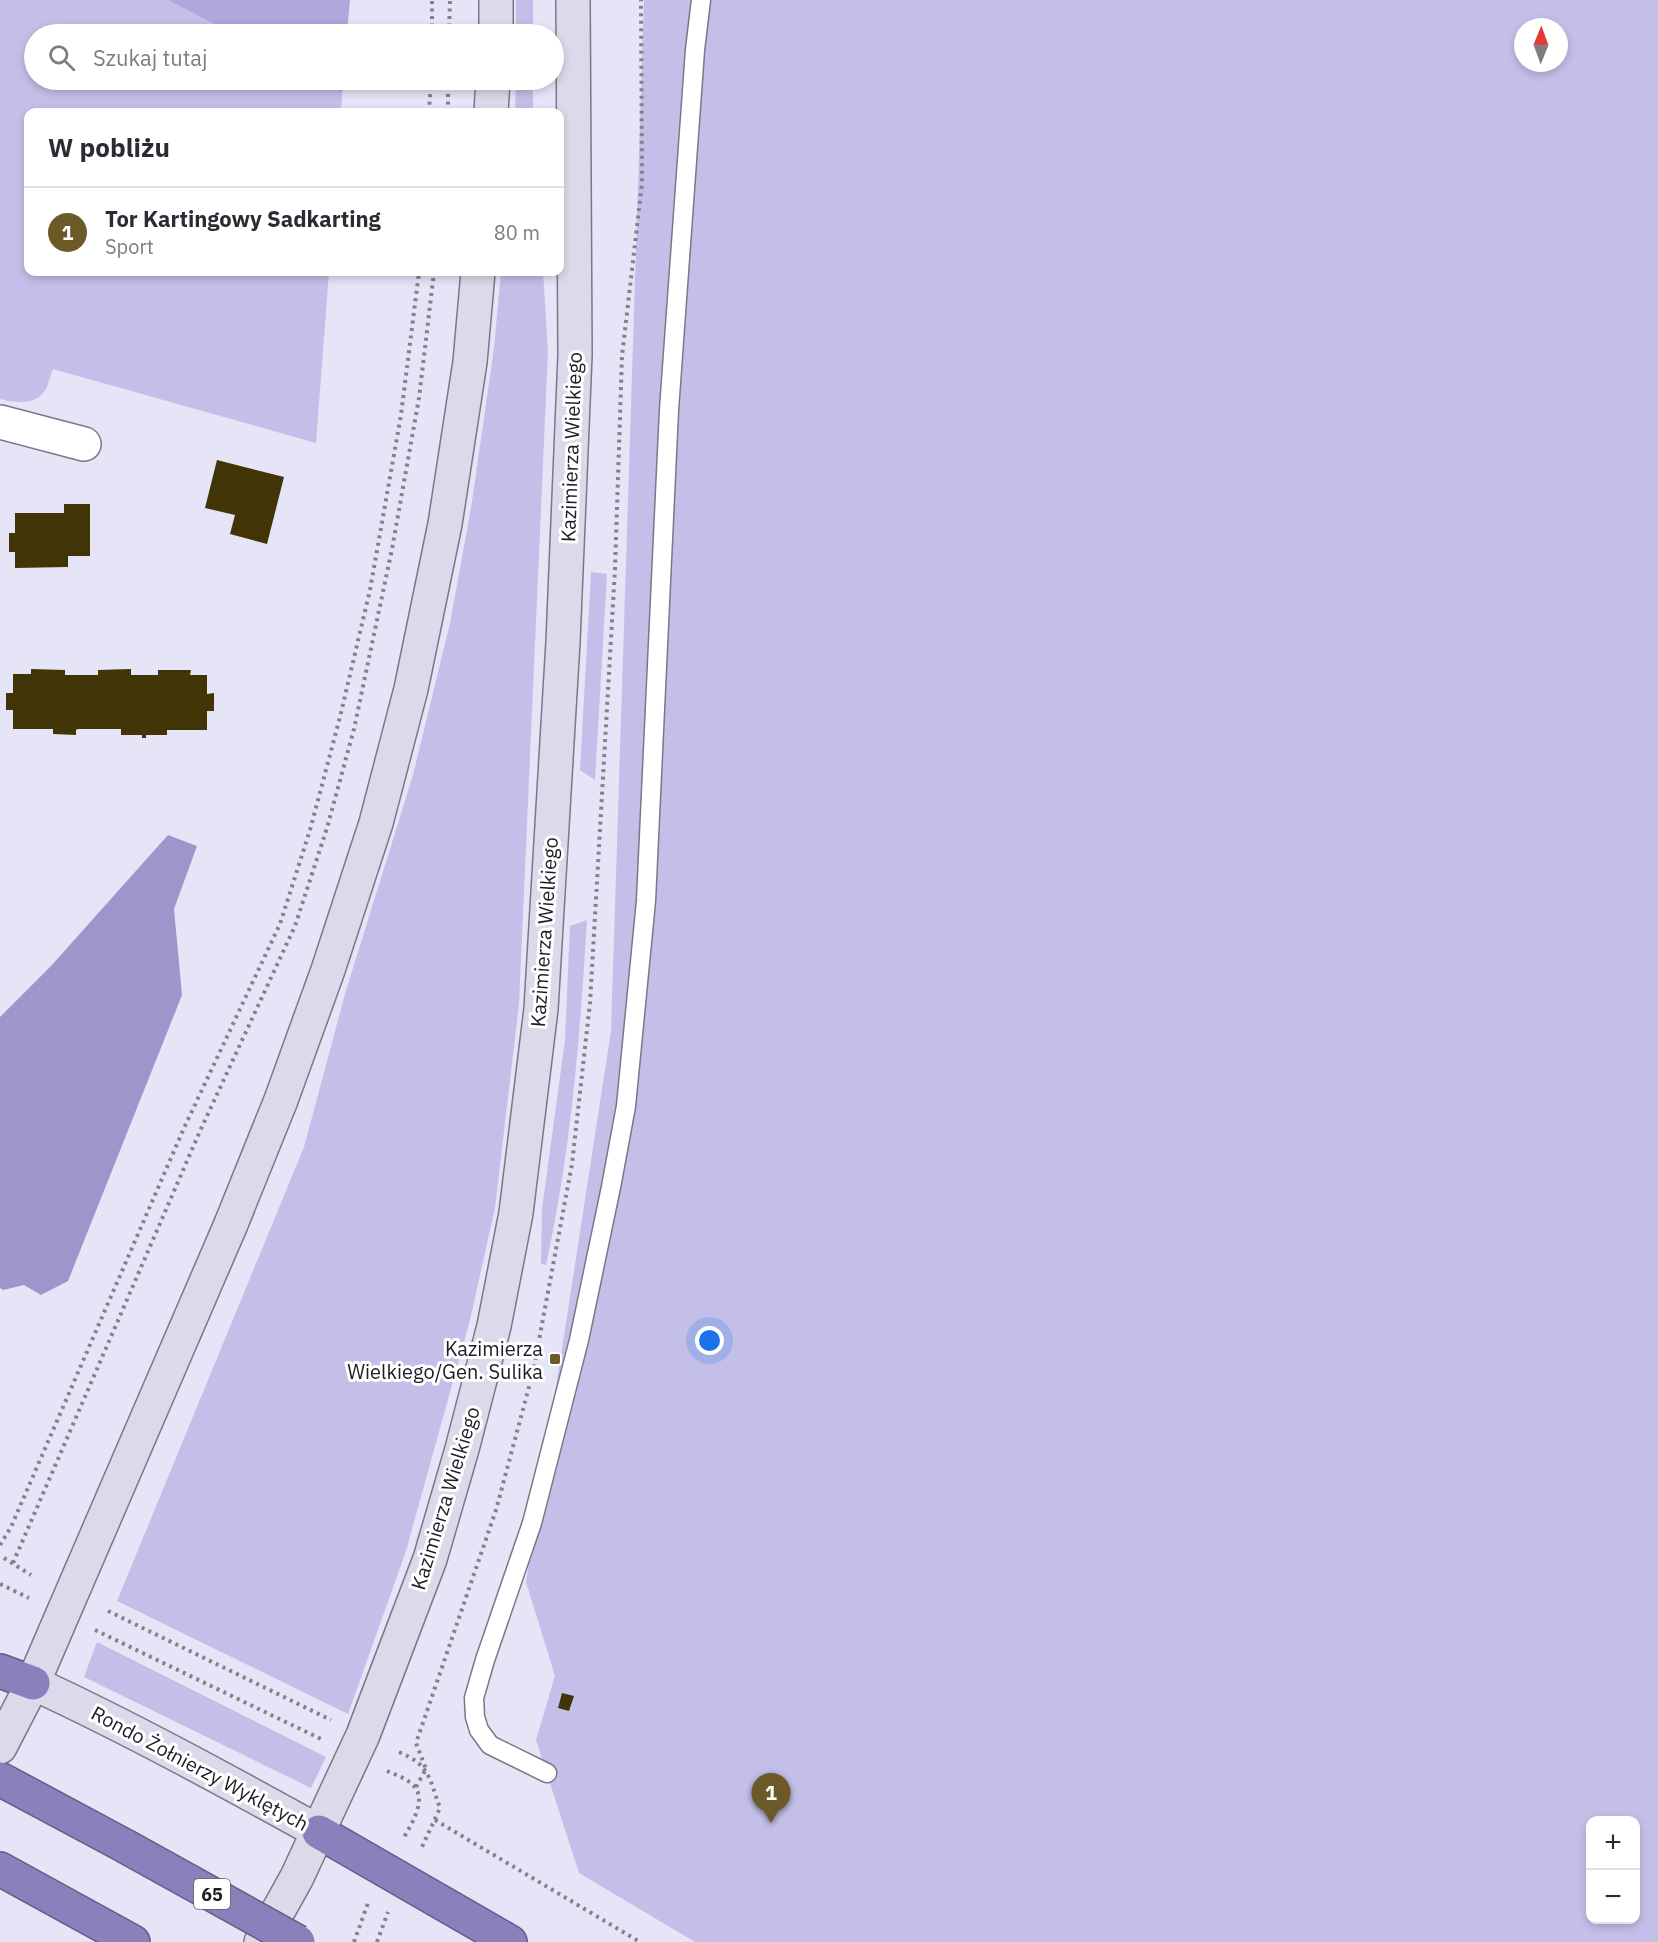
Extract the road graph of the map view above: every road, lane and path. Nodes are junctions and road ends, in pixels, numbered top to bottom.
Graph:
1 (432, 0) edge
2 (450, 0) edge
3 (496, 0) edge
4 (573, 0) edge
5 (701, 0) edge
6 (432, 24) edge
7 (449, 24) edge
8 (496, 24) edge
9 (430, 90) edge
10 (448, 90) edge
11 (492, 90) edge
12 (429, 108) edge
13 (448, 108) edge
14 (491, 108) edge
15 (418, 276) edge
16 (433, 276) edge
17 (478, 276) edge
18 (0, 422) edge
19 (84, 444) dead end
20 (0, 1545) edge
21 (4, 1558) dead end
22 (13, 1563) junction
23 (31, 1575) dead end
24 (0, 1584) edge
25 (15, 1591) dead end
26 (108, 1611) dead end
27 (100, 1632) dead end
28 (0, 1671) edge
29 (33, 1683) junction
30 (331, 1721) dead end
31 (323, 1741) dead end
32 (0, 1747) edge
33 (399, 1752) dead end
34 (547, 1773) dead end
35 (393, 1774) dead end
36 (0, 1779) edge
37 (435, 1820) junction
38 (319, 1832) junction
39 (406, 1834) dead end
40 (421, 1850) dead end
41 (0, 1869) edge
42 (371, 1896) dead end
43 (389, 1907) dead end
44 (133, 1942) edge
45 (261, 1942) edge
46 (298, 1942) edge
47 (354, 1942) edge
48 (377, 1942) edge
49 (510, 1942) edge
50 (640, 1942) edge

1 - 6 path
2 - 7 path
3 - 8 main road
4 - 38 main road, Kazimierza Wielkiego
5 - 34 lane
9 - 12 path
10 - 13 path
11 - 14 main road
15 - 20 path
16 - 22 path
17 - 29 main road
18 - 19 street
21 - 22 path
22 - 23 path
24 - 25 path
26 - 30 path
27 - 31 path
28 - 29 highway
29 - 32 main road
29 - 38 main road, Rondo Żołnierzy Wyklętych
33 - 37 path
35 - 39 path
36 - 46 highway, 65, bridge
37 - 40 path
37 - 50 path
38 - 45 main road, Rondo Żołnierzy Wyklętych
38 - 49 highway
41 - 44 highway
42 - 47 path
43 - 48 path

